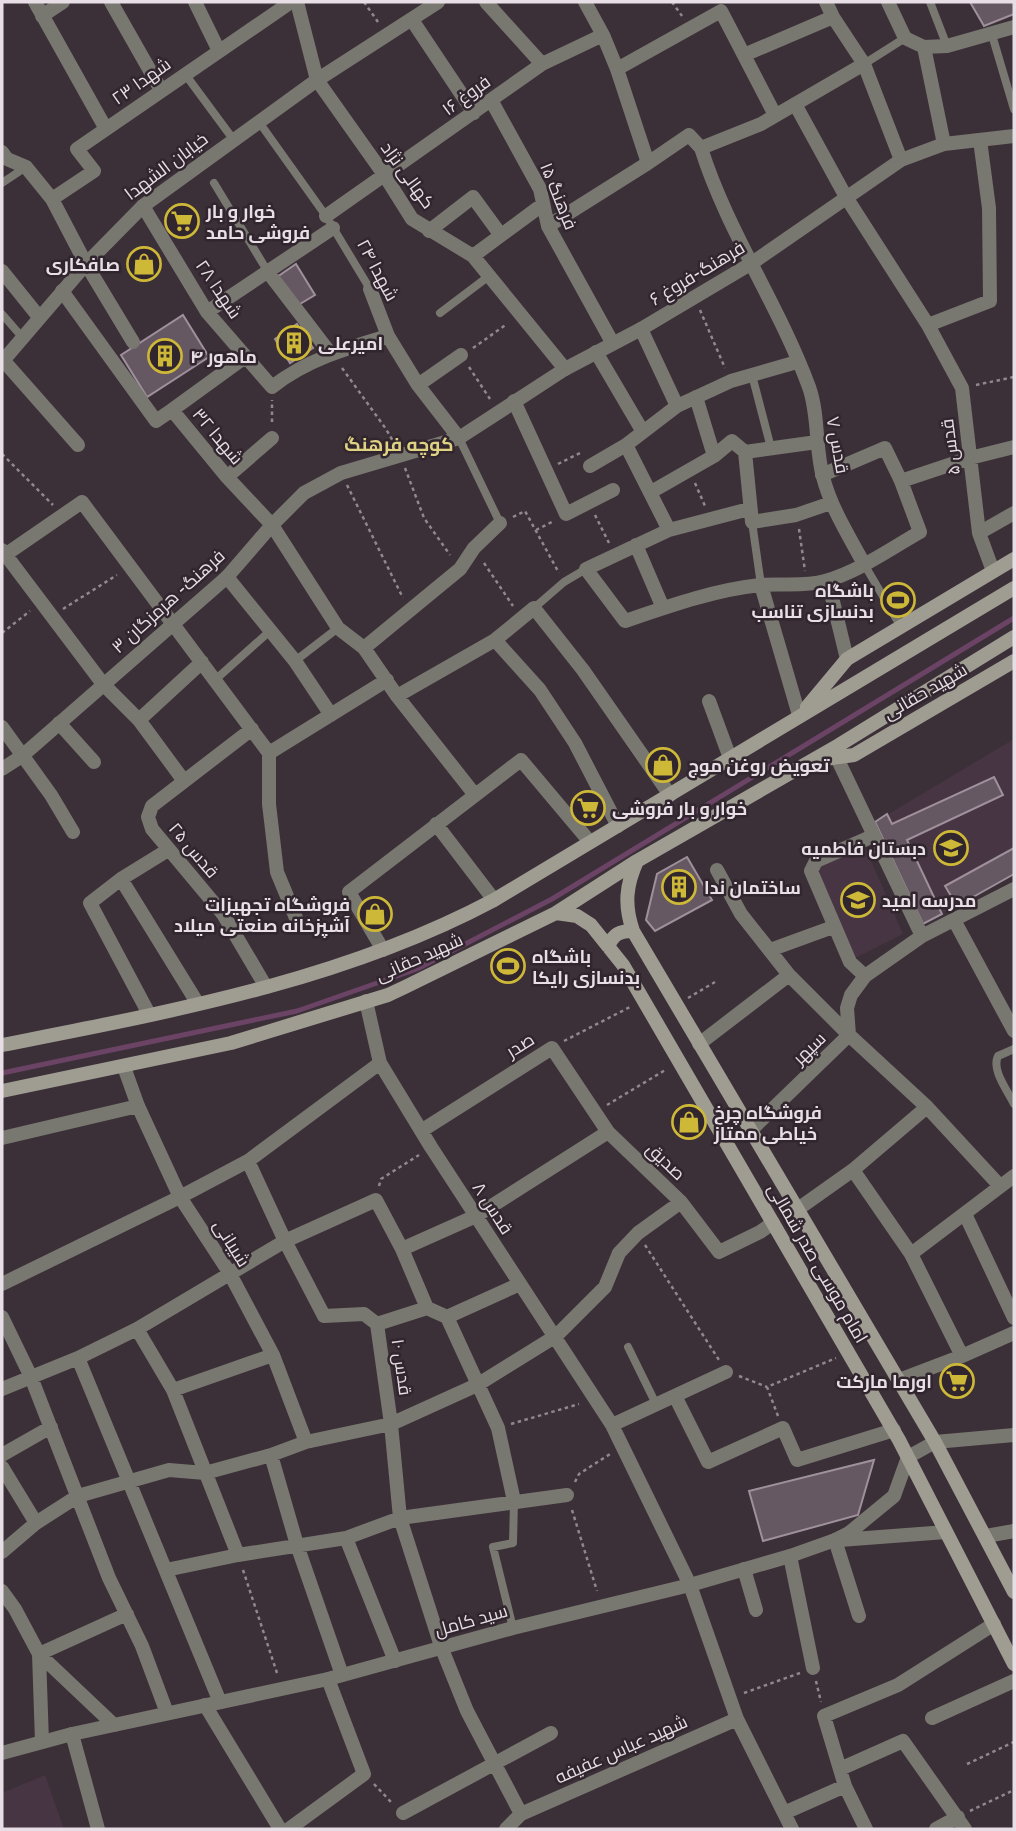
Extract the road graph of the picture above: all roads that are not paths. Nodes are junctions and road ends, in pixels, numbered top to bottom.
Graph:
1 (35, 2) edge
2 (63, 2) edge
3 (111, 2) edge
4 (195, 2) edge
5 (294, 2) edge
6 (486, 2) edge
7 (585, 2) edge
8 (826, 2) edge
9 (888, 2) edge
10 (930, 2) edge
11 (434, 3) edge
12 (720, 6) edge
13 (42, 16) junction
14 (832, 17) junction
15 (412, 20) junction
16 (1014, 27) edge
17 (603, 35) junction
18 (992, 35) junction
19 (905, 38) junction
20 (924, 47) junction
21 (947, 47) junction
22 (219, 51) junction
23 (744, 55) junction
24 (542, 64) junction
25 (864, 64) junction
26 (617, 69) junction
27 (185, 74) junction
28 (317, 80) junction
29 (161, 90) junction
30 (491, 100) junction
31 (796, 104) junction
32 (1014, 109) edge
33 (474, 113) junction
34 (775, 115) junction
35 (259, 122) junction
36 (106, 129) junction
37 (1014, 136) edge
38 (233, 139) junction
39 (980, 140) junction
40 (944, 144) junction
41 (701, 148) junction
42 (2, 152) edge
43 (901, 160) junction
44 (648, 163) junction
45 (26, 167) junction
46 (385, 176) junction
47 (2, 183) edge
48 (214, 183) dead end
49 (846, 197) junction
50 (52, 199) junction
51 (542, 205) junction
52 (143, 206) junction
53 (329, 222) junction
54 (548, 226) junction
55 (429, 231) junction
56 (500, 234) junction
57 (473, 256) junction
58 (752, 263) junction
59 (86, 264) junction
60 (2, 271) edge
61 (268, 272) junction
62 (489, 276) junction
63 (370, 289) joint
64 (62, 291) junction
65 (207, 312) junction
66 (440, 313) dead end
67 (2, 314) edge
68 (39, 317) junction
69 (928, 325) junction
70 (641, 329) junction
71 (388, 336) junction
72 (22, 337) junction
73 (134, 342) dead end
74 (612, 342) junction
75 (596, 352) junction
76 (330, 353) junction
77 (461, 355) road end
78 (245, 357) junction
79 (2, 361) edge
80 (797, 362) junction
81 (565, 369) junction
82 (752, 375) junction
83 (418, 385) junction
84 (696, 397) junction
85 (514, 401) junction
86 (677, 406) junction
87 (172, 410) junction
88 (643, 432) junction
89 (272, 438) road end
90 (459, 438) junction
91 (817, 442) junction
92 (78, 445) dead end
93 (626, 445) junction
94 (1014, 447) edge
95 (771, 448) junction
96 (745, 452) junction
97 (400, 456) joint
98 (714, 456) junction
99 (970, 458) junction
100 (590, 466) road end
101 (822, 475) junction
102 (227, 477) junction
103 (901, 481) junction
104 (613, 490) dead end
105 (651, 492) junction
106 (831, 503) junction
107 (1014, 513) edge
108 (751, 516) junction
109 (500, 523) joint
110 (272, 525) junction
111 (670, 530) junction
112 (979, 533) junction
113 (636, 545) junction
114 (3, 552) edge
115 (1014, 559) edge
116 (864, 565) junction
117 (586, 569) junction
118 (993, 571) junction
119 (227, 577) junction
120 (828, 581) junction
121 (761, 585) junction
122 (1014, 588) edge
123 (534, 608) junction
124 (663, 608) junction
125 (173, 624) junction
126 (901, 626) junction
127 (338, 628) junction
128 (270, 631) junction
129 (1014, 637) edge
130 (495, 640) junction
131 (364, 648) junction
132 (847, 659) junction
133 (295, 661) junction
134 (202, 662) junction
135 (1014, 662) edge
136 (215, 680) junction
137 (387, 680) junction
138 (103, 684) junction
139 (397, 696) junction
140 (709, 701) dead end
141 (331, 715) junction
142 (799, 715) junction
143 (139, 720) junction
144 (60, 723) junction
145 (2, 727) edge
146 (252, 729) junction
147 (838, 751) junction
148 (270, 753) junction
149 (22, 756) junction
150 (730, 758) junction
151 (94, 762) dead end
152 (2, 768) edge
153 (184, 781) junction
154 (670, 794) junction
155 (475, 795) junction
156 (436, 824) junction
157 (618, 826) junction
158 (73, 832) dead end
159 (873, 836) junction
160 (590, 842) junction
161 (168, 850) junction
162 (637, 861) junction
163 (717, 870) dead end
164 (121, 879) junction
165 (1014, 889) edge
166 (494, 900) junction
167 (556, 912) junction
168 (296, 918) dead end
169 (954, 920) junction
170 (833, 926) junction
171 (633, 931) junction
172 (922, 936) junction
173 (608, 946) junction
174 (383, 950) junction
175 (770, 950) junction
176 (789, 975) junction
177 (865, 976) junction
178 (266, 987) junction
179 (366, 1001) junction
180 (198, 1004) junction
181 (149, 1014) junction
182 (1014, 1031) edge
183 (849, 1035) junction
184 (699, 1044) junction
185 (2, 1045) edge
186 (552, 1048) joint
187 (1014, 1049) edge
188 (380, 1063) junction
189 (124, 1067) junction
190 (2, 1091) edge
191 (1014, 1104) edge
192 (138, 1106) junction
193 (927, 1107) junction
194 (421, 1131) junction
195 (750, 1131) junction
196 (608, 1132) junction
197 (2, 1138) edge
198 (248, 1161) junction
199 (853, 1170) junction
200 (1014, 1177) edge
201 (1000, 1186) junction
202 (180, 1197) junction
203 (681, 1202) junction
204 (798, 1209) junction
205 (965, 1214) junction
206 (476, 1216) junction
207 (773, 1223) junction
208 (285, 1241) junction
209 (402, 1249) junction
210 (911, 1254) junction
211 (229, 1272) junction
212 (2, 1284) edge
213 (520, 1284) junction
214 (427, 1308) junction
215 (2, 1317) edge
216 (447, 1317) junction
217 (1014, 1318) edge
218 (377, 1324) junction
219 (137, 1329) junction
220 (1014, 1333) edge
221 (555, 1336) junction
222 (628, 1347) dead end
223 (273, 1355) junction
224 (962, 1356) junction
225 (78, 1358) junction
226 (726, 1372) road end
227 (31, 1377) junction
228 (899, 1380) junction
229 (477, 1385) junction
230 (2, 1389) edge
231 (173, 1390) junction
232 (675, 1396) junction
233 (656, 1404) junction
234 (391, 1424) junction
235 (612, 1425) junction
236 (51, 1427) junction
237 (894, 1430) junction
238 (1014, 1435) edge
239 (306, 1442) junction
240 (936, 1442) junction
241 (2, 1455) edge
242 (271, 1455) junction
243 (908, 1457) junction
244 (2, 1467) edge
245 (205, 1473) junction
246 (130, 1481) junction
247 (78, 1496) junction
248 (567, 1496) road end
249 (514, 1501) junction
250 (400, 1518) junction
251 (36, 1522) junction
252 (1014, 1531) edge
253 (946, 1532) junction
254 (986, 1536) junction
255 (346, 1538) junction
256 (835, 1541) junction
257 (297, 1545) junction
258 (2, 1552) edge
259 (238, 1555) junction
260 (790, 1556) junction
261 (744, 1569) junction
262 (166, 1570) junction
263 (690, 1585) junction
264 (2, 1591) edge
265 (1014, 1592) edge
266 (756, 1610) dead end
267 (127, 1614) junction
268 (859, 1616) dead end
269 (994, 1624) junction
270 (513, 1628) junction
271 (442, 1649) junction
272 (39, 1654) junction
273 (395, 1661) junction
274 (1014, 1664) edge
275 (813, 1668) road end
276 (335, 1677) junction
277 (1014, 1681) edge
278 (212, 1704) junction
279 (167, 1713) junction
280 (932, 1718) dead end
281 (737, 1719) junction
282 (114, 1725) junction
283 (551, 1733) dead end
284 (72, 1734) junction
285 (43, 1742) junction
286 (2, 1753) edge
287 (495, 1763) junction
288 (840, 1769) junction
289 (845, 1786) junction
290 (784, 1813) junction
291 (403, 1814) road end
292 (521, 1814) junction
293 (962, 1823) edge
294 (98, 1829) edge
295 (281, 1829) edge
296 (289, 1829) edge
297 (506, 1829) edge
298 (792, 1829) edge
299 (866, 1829) edge
300 (936, 1829) edge

1 - 13 street
2 - 13 street
3 - 29 street
4 - 22 street
5 - 22 street, شهدا ۲۳
5 - 28 street
6 - 24 street
7 - 17 street
8 - 14 street
9 - 19 street
10 - 21 lane
11 - 15 street, خیابان الشهدا
12 - 23 street
12 - 26 street
13 - 36 street
14 - 23 street
14 - 25 street
15 - 28 street, خیابان الشهدا
15 - 33 street
16 - 18 street
17 - 24 street, فروغ ۱۶
17 - 26 street
18 - 21 street
18 - 32 lane
19 - 20 street
19 - 25 lane
20 - 21 street
20 - 40 street
22 - 27 street, شهدا ۲۳
23 - 34 street
24 - 30 street, فروغ ۱۶
25 - 31 street
25 - 43 street
26 - 44 street
27 - 29 street, شهدا ۲۳
27 - 38 lane
28 - 35 street, خیابان الشهدا
28 - 46 street, کهالی نژاد
29 - 36 street, شهدا ۲۳
30 - 33 street, فروغ ۱۶
30 - 51 street, فرهنگ ۱۵
31 - 34 street
31 - 49 street, قدس ۵
33 - 46 street, فروغ ۱۶
34 - 41 street
35 - 38 street, خیابان الشهدا
35 - 53 lane, شهدا ۲۴
36 - 50 street, شهدا ۲۳
37 - 39 street, فرهنگ-فروغ ۶
38 - 52 street, خیابان الشهدا
39 - 40 street, فرهنگ-فروغ ۶
39 - 69 street
40 - 43 street, فرهنگ-فروغ ۶
41 - 44 street
41 - 58 street
42 - 45 street
43 - 49 street, فرهنگ-فروغ ۶
44 - 54 street
45 - 47 lane
45 - 50 street
46 - 53 street, فروغ ۱۶
46 - 55 street, کهالی نژاد
48 - 61 lane
49 - 58 street, فرهنگ-فروغ ۶
49 - 69 street, قدس ۵
50 - 59 street
51 - 54 street, فرهنگ ۱۵
51 - 56 street
52 - 59 street, خیابان الشهدا
52 - 65 street, شهدا ۲۸
53 - 61 street, فروغ ۱۶
53 - 63 lane, شهدا ۲۴
54 - 74 street, فرهنگ ۱۵
55 - 56 street
55 - 57 street, کهالی نژاد
56 - 57 street
57 - 62 street, کهالی نژاد
58 - 70 street, فرهنگ-فروغ ۶
58 - 80 street, قدس ۷
59 - 64 street, خیابان الشهدا
59 - 73 street
60 - 68 street
61 - 65 street, فروغ ۱۶
61 - 76 street
62 - 66 lane
62 - 81 street, کهالی نژاد
63 - 71 street, شهدا ۲۴
64 - 68 street, خیابان الشهدا
64 - 87 street, شهدا ۳۲
65 - 78 street, شهدا ۲۸
67 - 72 lane
68 - 72 street, خیابان الشهدا
69 - 99 street, قدس ۵
70 - 74 street, فرهنگ-فروغ ۶
70 - 86 street
71 - 76 street
71 - 83 street, شهدا ۲۴
72 - 79 street, خیابان الشهدا
74 - 75 street, فرهنگ-فروغ ۶
75 - 81 street, فرهنگ-فروغ ۶
75 - 88 street
76 - 78 street, شهدا ۲۸
77 - 83 street
78 - 87 street
79 - 92 street
80 - 82 street
80 - 91 street, قدس ۷
81 - 85 street, فرهنگ-فروغ ۶
82 - 84 street
82 - 95 lane
83 - 90 street, شهدا ۲۴
84 - 86 street
84 - 98 street
85 - 90 street, فرهنگ-فروغ ۶
85 - 104 street
86 - 88 street
87 - 102 street, شهدا ۳۲
88 - 93 street
89 - 102 street
90 - 97 street, فرهنگ-فروغ ۶
90 - 109 lane
91 - 95 street
91 - 101 street, قدس ۷
93 - 100 street
93 - 105 street
94 - 99 street
95 - 96 street
96 - 98 street
96 - 108 street
97 - 110 street, فرهنگ- هرمزگان ۳
98 - 105 street
99 - 103 street
99 - 112 street, قدس ۵
101 - 103 street
101 - 106 street, قدس ۷
102 - 110 street, شهدا ۳۲
103 - 116 street
105 - 111 street
106 - 108 street
106 - 116 street, قدس ۷
107 - 112 street
108 - 111 street
108 - 121 lane
109 - 131 street
110 - 119 street, فرهنگ- هرمزگان ۳
110 - 127 street, شهدا ۳۲
111 - 113 street
112 - 118 street, قدس ۵
113 - 117 street
113 - 124 street
114 - 125 street
114 - 138 street
115 - 118 main road, شهید حقانی
116 - 120 street
116 - 126 lane, قدس ۷
117 - 123 lane
117 - 124 street
118 - 126 main road, شهید حقانی
119 - 125 street, فرهنگ- هرمزگان ۳
119 - 128 street
120 - 121 street
120 - 132 street
121 - 124 street
121 - 142 street
122 - 142 main road, شهید حقانی
123 - 130 street
123 - 154 street
125 - 134 street
125 - 138 street, فرهنگ- هرمزگان ۳
126 - 132 main road, شهید حقانی
127 - 131 street, شهدا ۳۲
127 - 133 lane
128 - 133 street
128 - 136 lane
129 - 147 main road
130 - 139 street
130 - 157 street
131 - 137 street, شهدا ۳۲
132 - 142 main road, شهید حقانی
133 - 141 street
134 - 136 street
134 - 143 street
135 - 147 main road, شهید حقانی
136 - 146 street
137 - 139 street, شهدا ۳۲
137 - 141 street
138 - 143 street
138 - 144 street, فرهنگ- هرمزگان ۳
139 - 155 street, شهدا ۳۲
140 - 150 street
141 - 148 street
142 - 150 main road, شهید حقانی
143 - 153 street
144 - 149 street, فرهنگ- هرمزگان ۳
144 - 151 street
145 - 149 street
146 - 148 street
146 - 153 street, قدس ۲۵
147 - 159 street
147 - 162 main road, شهید حقانی
148 - 168 street
149 - 152 street, فرهنگ- هرمزگان ۳
149 - 158 street
150 - 154 main road, شهید حقانی
153 - 161 street, قدس ۲۵
154 - 157 main road, شهید حقانی
155 - 156 street
155 - 160 street
156 - 166 street
156 - 174 street
157 - 160 main road, شهید حقانی
159 - 170 street
159 - 172 street
160 - 166 main road, شهید حقانی
161 - 164 street
161 - 178 street, قدس ۲۵
162 - 167 main road, شهید حقانی
162 - 171 main road, امام موسی صدر شمالی
163 - 175 street
164 - 180 street
164 - 181 street
165 - 169 street
166 - 174 main road, شهید حقانی
167 - 173 main road, امام موسی صدر شمالی
167 - 179 main road, شهید حقانی
169 - 172 street
169 - 182 street
170 - 175 street
170 - 177 street
171 - 173 main road
171 - 184 main road, امام موسی صدر شمالی
172 - 177 street
173 - 207 main road, امام موسی صدر شمالی
174 - 178 main road, شهید حقانی
175 - 176 street
176 - 183 street
176 - 184 street
177 - 183 street
178 - 180 main road, شهید حقانی
179 - 188 street, قدس ۸
179 - 189 main road, شهید حقانی
180 - 181 main road, شهید حقانی
181 - 185 main road, شهید حقانی
183 - 193 street, سپهر
183 - 195 street, سپهر
184 - 195 main road, امام موسی صدر شمالی
186 - 194 street, صدر
186 - 196 street, صدیق
187 - 191 lane
188 - 194 street, قدس ۸
188 - 198 street
189 - 190 main road, شهید حقانی
189 - 192 street, شیبانی
192 - 197 street
192 - 202 street, شیبانی
193 - 199 street
193 - 201 street, سپهر
194 - 206 street, قدس ۸
195 - 204 main road, امام موسی صدر شمالی
196 - 203 street, صدیق
196 - 206 street
198 - 202 street
198 - 208 street, قدس ۱۰
199 - 204 street
199 - 210 street
200 - 201 street
201 - 205 street
202 - 211 street, شیبانی
202 - 212 street
203 - 207 street, صدیق
203 - 221 street
204 - 228 main road, امام موسی صدر شمالی
205 - 210 street
205 - 217 street
206 - 209 street
206 - 213 street, قدس ۸
207 - 237 main road, امام موسی صدر شمالی
208 - 209 street
208 - 211 street
208 - 218 street, قدس ۱۰
209 - 214 street
210 - 224 street
211 - 219 street
211 - 223 street, شیبانی
213 - 216 street
213 - 221 street, قدس ۸
214 - 216 street
214 - 218 street
215 - 227 street
216 - 229 street
218 - 234 street, قدس ۱۰
219 - 225 street
219 - 231 street
220 - 224 street
221 - 229 street
221 - 235 street, قدس ۸
222 - 233 lane
223 - 231 street
223 - 239 street, شیبانی
224 - 228 street
225 - 227 street
225 - 246 street
226 - 232 street
227 - 230 street
227 - 236 street
228 - 240 main road, امام موسی صدر شمالی
229 - 234 street
229 - 249 street
231 - 245 street
232 - 233 street
232 - 237 street
233 - 235 street
234 - 239 street
234 - 250 street, قدس ۱۰
235 - 263 street, قدس ۸
236 - 241 street
236 - 247 street
237 - 243 main road, امام موسی صدر شمالی
238 - 240 street
239 - 242 street
240 - 243 street
240 - 254 main road, امام موسی صدر شمالی
242 - 245 street
242 - 257 street
243 - 253 main road, امام موسی صدر شمالی
243 - 256 street, سید کامل
244 - 251 street
245 - 246 street
245 - 259 street
246 - 247 street
246 - 262 street
247 - 251 street
247 - 267 street
248 - 249 street
249 - 250 street
249 - 270 lane
250 - 255 street
250 - 271 street, قدس ۱۰
251 - 258 street
252 - 254 street
253 - 256 street
253 - 269 main road, امام موسی صدر شمالی
254 - 265 main road, امام موسی صدر شمالی
255 - 257 street
255 - 273 street
256 - 260 street, سید کامل
256 - 268 street
257 - 259 street
257 - 276 street
259 - 262 street
260 - 261 street, سید کامل
260 - 275 street
261 - 263 street, سید کامل
261 - 266 street
262 - 278 street
263 - 270 street, سید کامل
263 - 281 street, قدس ۸
264 - 272 street
267 - 272 street
267 - 279 street
269 - 274 main road, امام موسی صدر شمالی
269 - 288 street
270 - 271 street, سید کامل
271 - 273 street, سید کامل
271 - 287 street, قدس ۱۰
272 - 282 street
272 - 285 street
273 - 276 street, سید کامل
276 - 278 street, سید کامل
276 - 296 street
277 - 280 street
278 - 279 street, سید کامل
278 - 295 street
279 - 282 street, سید کامل
281 - 290 street, قدس ۸
281 - 292 street, شهید عباس عفیفه
282 - 284 street, سید کامل
283 - 287 street
284 - 285 street, سید کامل
284 - 294 street
285 - 286 street, سید کامل
287 - 291 street
287 - 292 street, قدس ۱۰
288 - 289 street
288 - 293 street
289 - 290 street
289 - 299 street
290 - 298 street, قدس ۸
292 - 297 street
293 - 300 street

